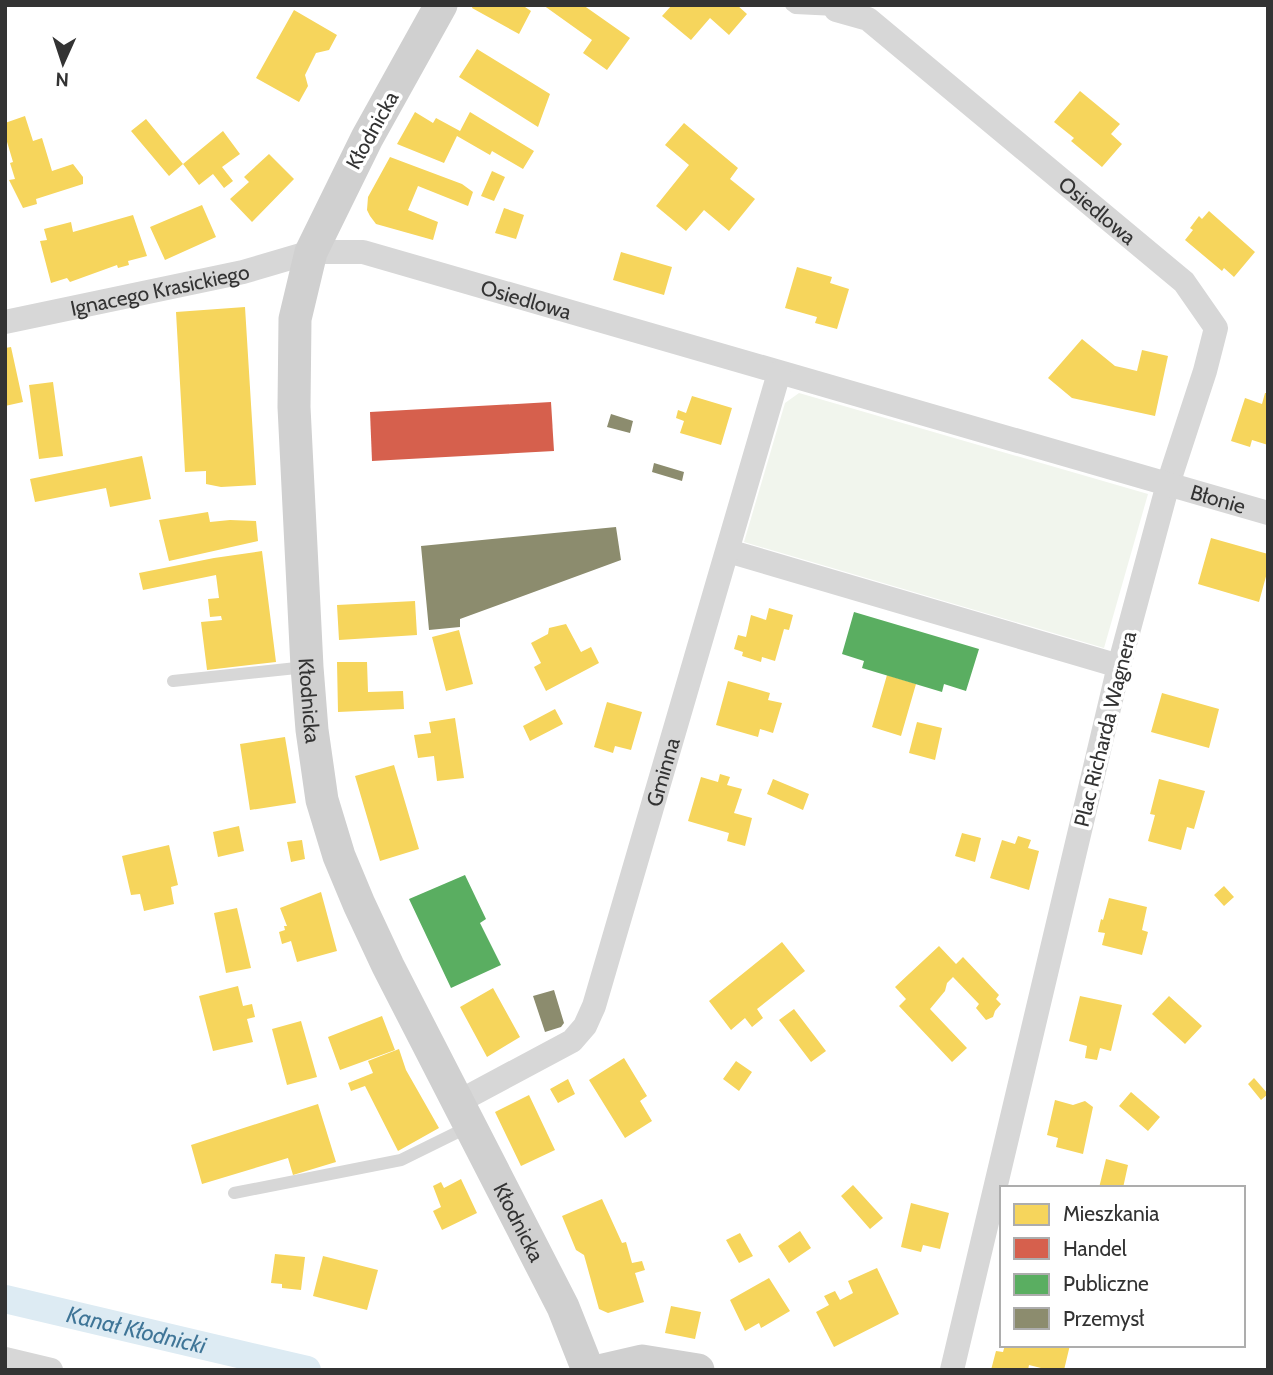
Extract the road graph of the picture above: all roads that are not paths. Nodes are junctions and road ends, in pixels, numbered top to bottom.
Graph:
1 (441, 5) edge
2 (791, 5) edge
3 (836, 10) joint
4 (310, 251) junction
5 (5, 322) edge
6 (779, 373) junction
7 (1168, 484) junction
8 (1268, 513) edge
9 (728, 551) junction
10 (1119, 666) junction
11 (307, 667) junction
12 (173, 681) dead end
13 (464, 1114) junction
14 (234, 1193) dead end
15 (5, 1359) edge
16 (51, 1370) edge
17 (588, 1370) edge
18 (603, 1370) edge
19 (698, 1370) edge
20 (952, 1370) edge

1 - 4 main road, Kłodnicka
2 - 3 lane
3 - 7 street, Osiedlowa
4 - 5 street, Ignacego Krasickiego
4 - 6 street, Osiedlowa
4 - 11 main road, Kłodnicka
6 - 7 street
6 - 9 street, Gminna
7 - 8 street, Błonie
7 - 10 street, Plac Richarda Wagnera
9 - 10 street
9 - 13 street, Gminna
10 - 20 street, Plac Richarda Wagnera
11 - 12 lane
11 - 13 main road, Kłodnicka
13 - 14 lane
13 - 17 main road, Kłodnicka
15 - 16 street
18 - 19 main road

